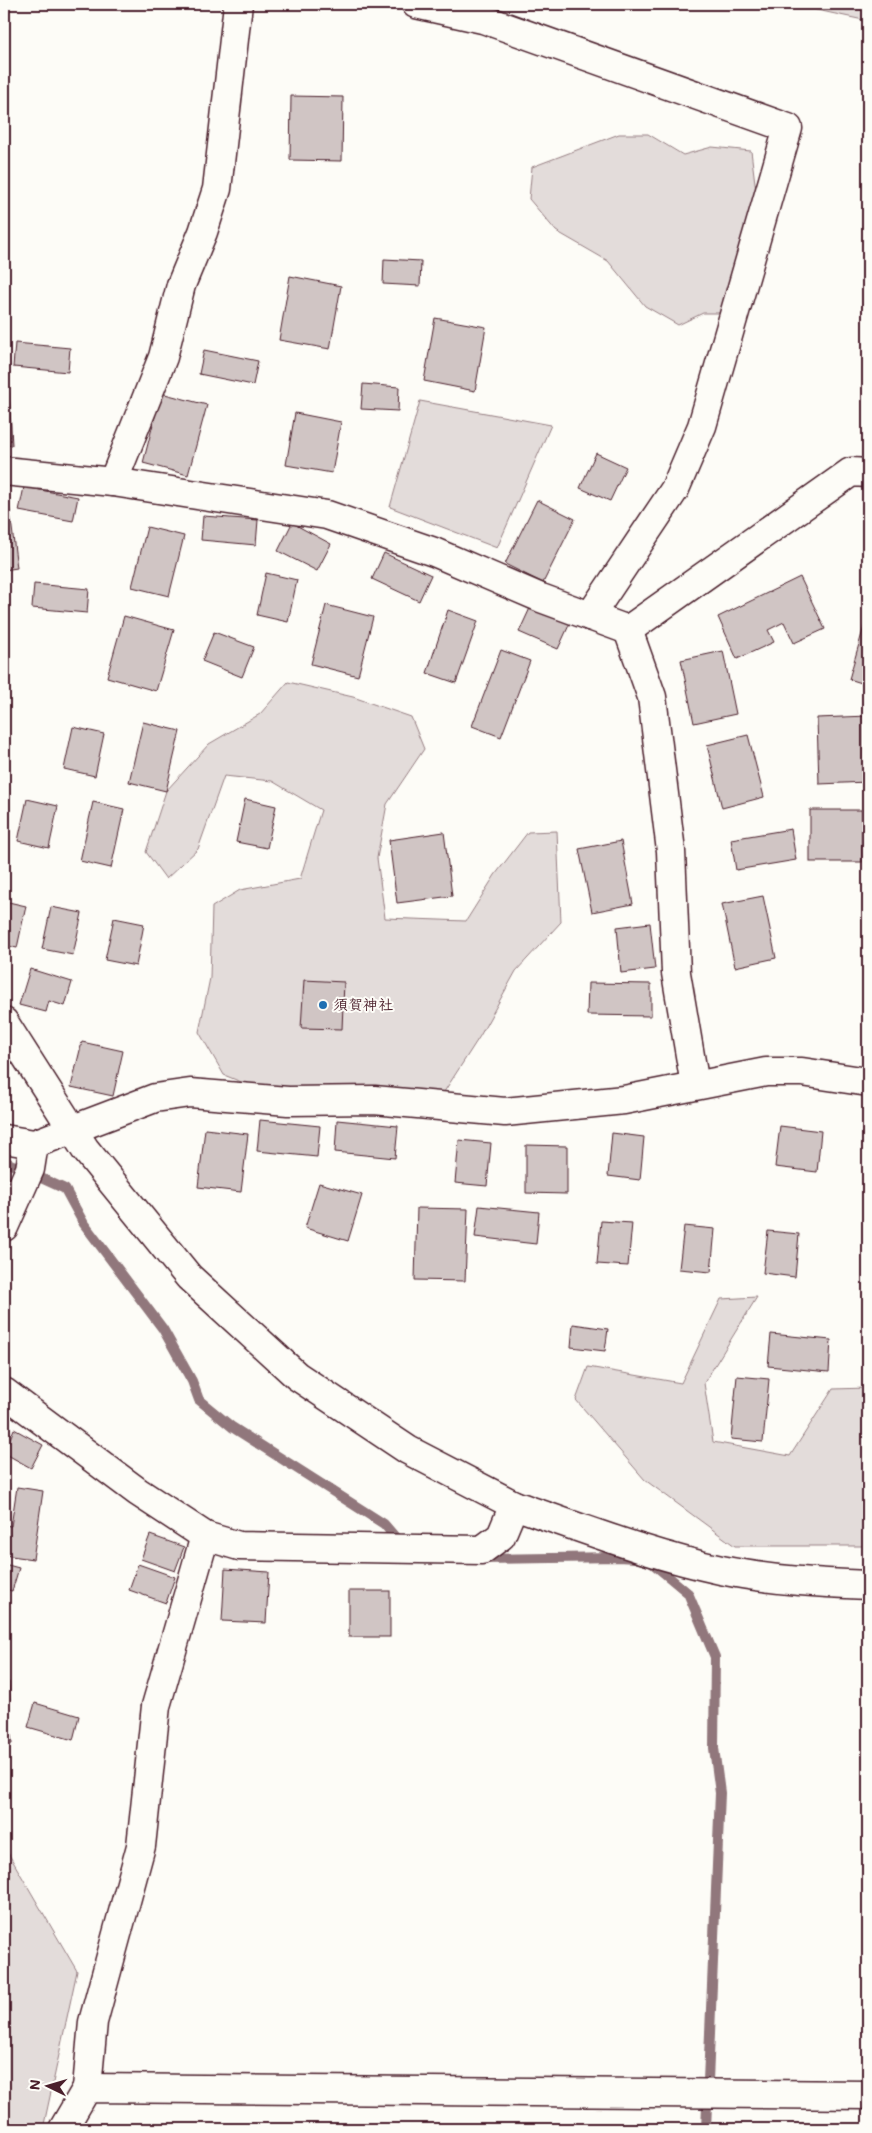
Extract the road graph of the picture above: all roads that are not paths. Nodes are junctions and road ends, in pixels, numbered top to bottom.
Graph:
1 (238, 4) edge
2 (416, 4) edge
3 (4, 471) edge
4 (868, 474) edge
5 (114, 482) junction
6 (590, 616) junction
7 (628, 630) junction
8 (4, 1022) edge
9 (868, 1082) edge
10 (696, 1085) junction
11 (72, 1129) junction
12 (4, 1139) edge
13 (34, 1144) junction
14 (4, 1227) edge
15 (4, 1392) edge
16 (514, 1505) junction
17 (205, 1536) junction
18 (868, 1585) edge
19 (87, 2088) junction
20 (868, 2095) edge
21 (63, 2129) edge

1 - 5 street
2 - 6 street
3 - 5 street
4 - 7 street
5 - 6 street
6 - 7 street
7 - 10 street
8 - 11 street
9 - 10 street
10 - 11 street
11 - 13 street
11 - 16 street
12 - 13 street
13 - 14 street
15 - 17 street
16 - 17 street
16 - 18 street
17 - 19 street
19 - 20 street
19 - 21 street

